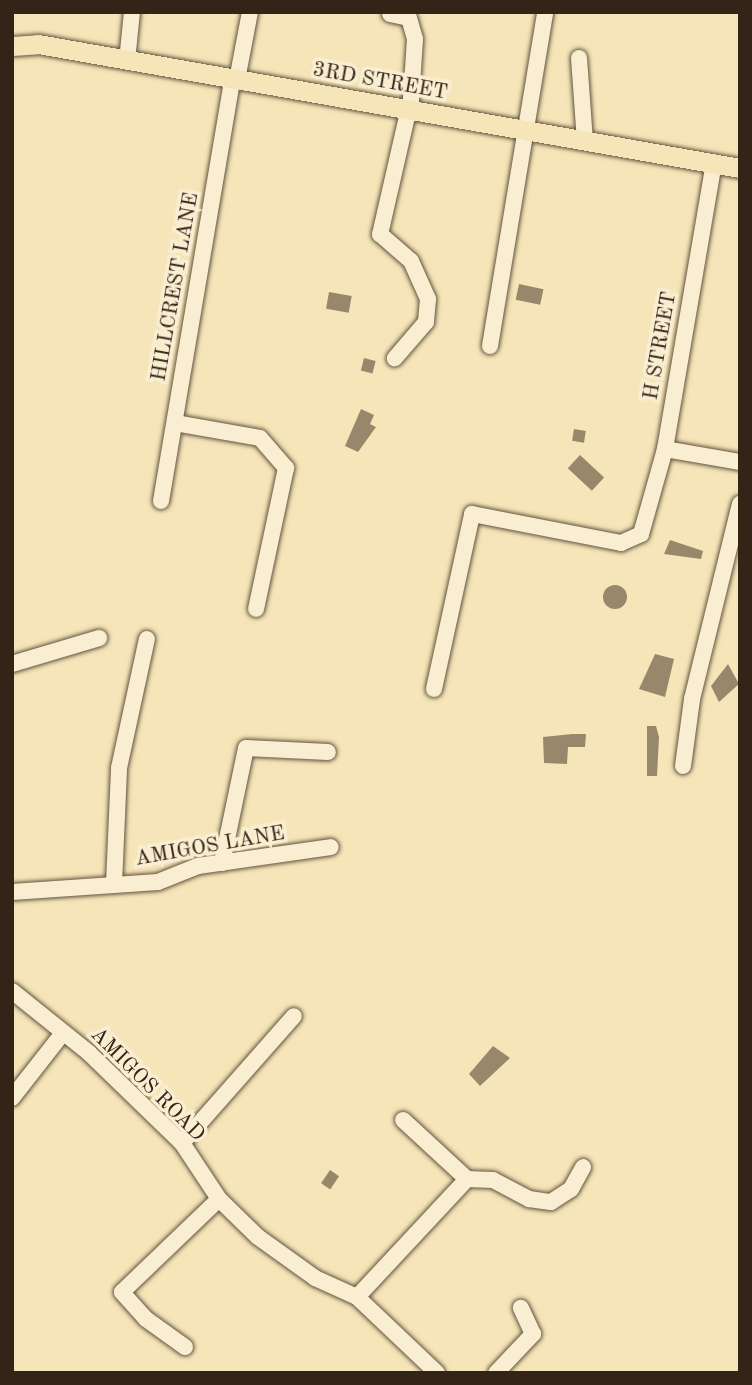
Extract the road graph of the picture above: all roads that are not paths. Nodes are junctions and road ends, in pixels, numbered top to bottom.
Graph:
1 (132, 12) edge
2 (250, 12) edge
3 (545, 12) edge
4 (390, 14) edge
5 (12, 46) edge
6 (579, 58) dead end
7 (127, 61) junction
8 (235, 80) junction
9 (406, 109) junction
10 (527, 131) junction
11 (584, 141) junction
12 (714, 163) junction
13 (740, 168) edge
14 (490, 346) dead end
15 (396, 358) dead end
16 (175, 423) junction
17 (664, 449) junction
18 (740, 462) edge
19 (161, 501) dead end
20 (740, 504) edge
21 (256, 609) dead end
22 (99, 638) dead end
23 (147, 639) dead end
24 (12, 664) edge
25 (434, 689) dead end
26 (328, 752) dead end
27 (683, 766) dead end
28 (331, 847) dead end
29 (222, 863) junction
30 (114, 884) junction
31 (12, 892) edge
32 (12, 991) edge
33 (294, 1016) dead end
34 (63, 1032) junction
35 (12, 1098) edge
36 (403, 1121) dead end
37 (182, 1143) junction
38 (583, 1167) dead end
39 (467, 1179) junction
40 (219, 1199) junction
41 (357, 1297) junction
42 (522, 1308) dead end
43 (185, 1347) dead end
44 (437, 1373) edge
45 (496, 1373) edge

1 - 7 street
2 - 8 street, HILLCREST LANE
3 - 10 street
4 - 9 street
5 - 7 main road, 3RD STREET
6 - 11 street
7 - 8 main road, 3RD STREET
8 - 9 main road, 3RD STREET
8 - 16 street, HILLCREST LANE
9 - 10 main road, 3RD STREET
9 - 15 street
10 - 11 main road, 3RD STREET
10 - 14 street
11 - 12 main road, 3RD STREET
12 - 13 main road, 3RD STREET
12 - 17 street, H STREET
16 - 19 street, HILLCREST LANE
16 - 21 street
17 - 18 street
17 - 25 street, H STREET
20 - 27 street
22 - 24 street
23 - 30 street
26 - 29 street
28 - 29 street, AMIGOS LANE
29 - 30 street, AMIGOS LANE
30 - 31 street, AMIGOS LANE
32 - 34 street, AMIGOS ROAD
33 - 37 street
34 - 35 street
34 - 37 street, AMIGOS ROAD
36 - 39 street
37 - 40 street, AMIGOS ROAD
38 - 39 street
39 - 41 street
40 - 41 street, AMIGOS ROAD
40 - 43 street
41 - 44 street, AMIGOS ROAD
42 - 45 street

